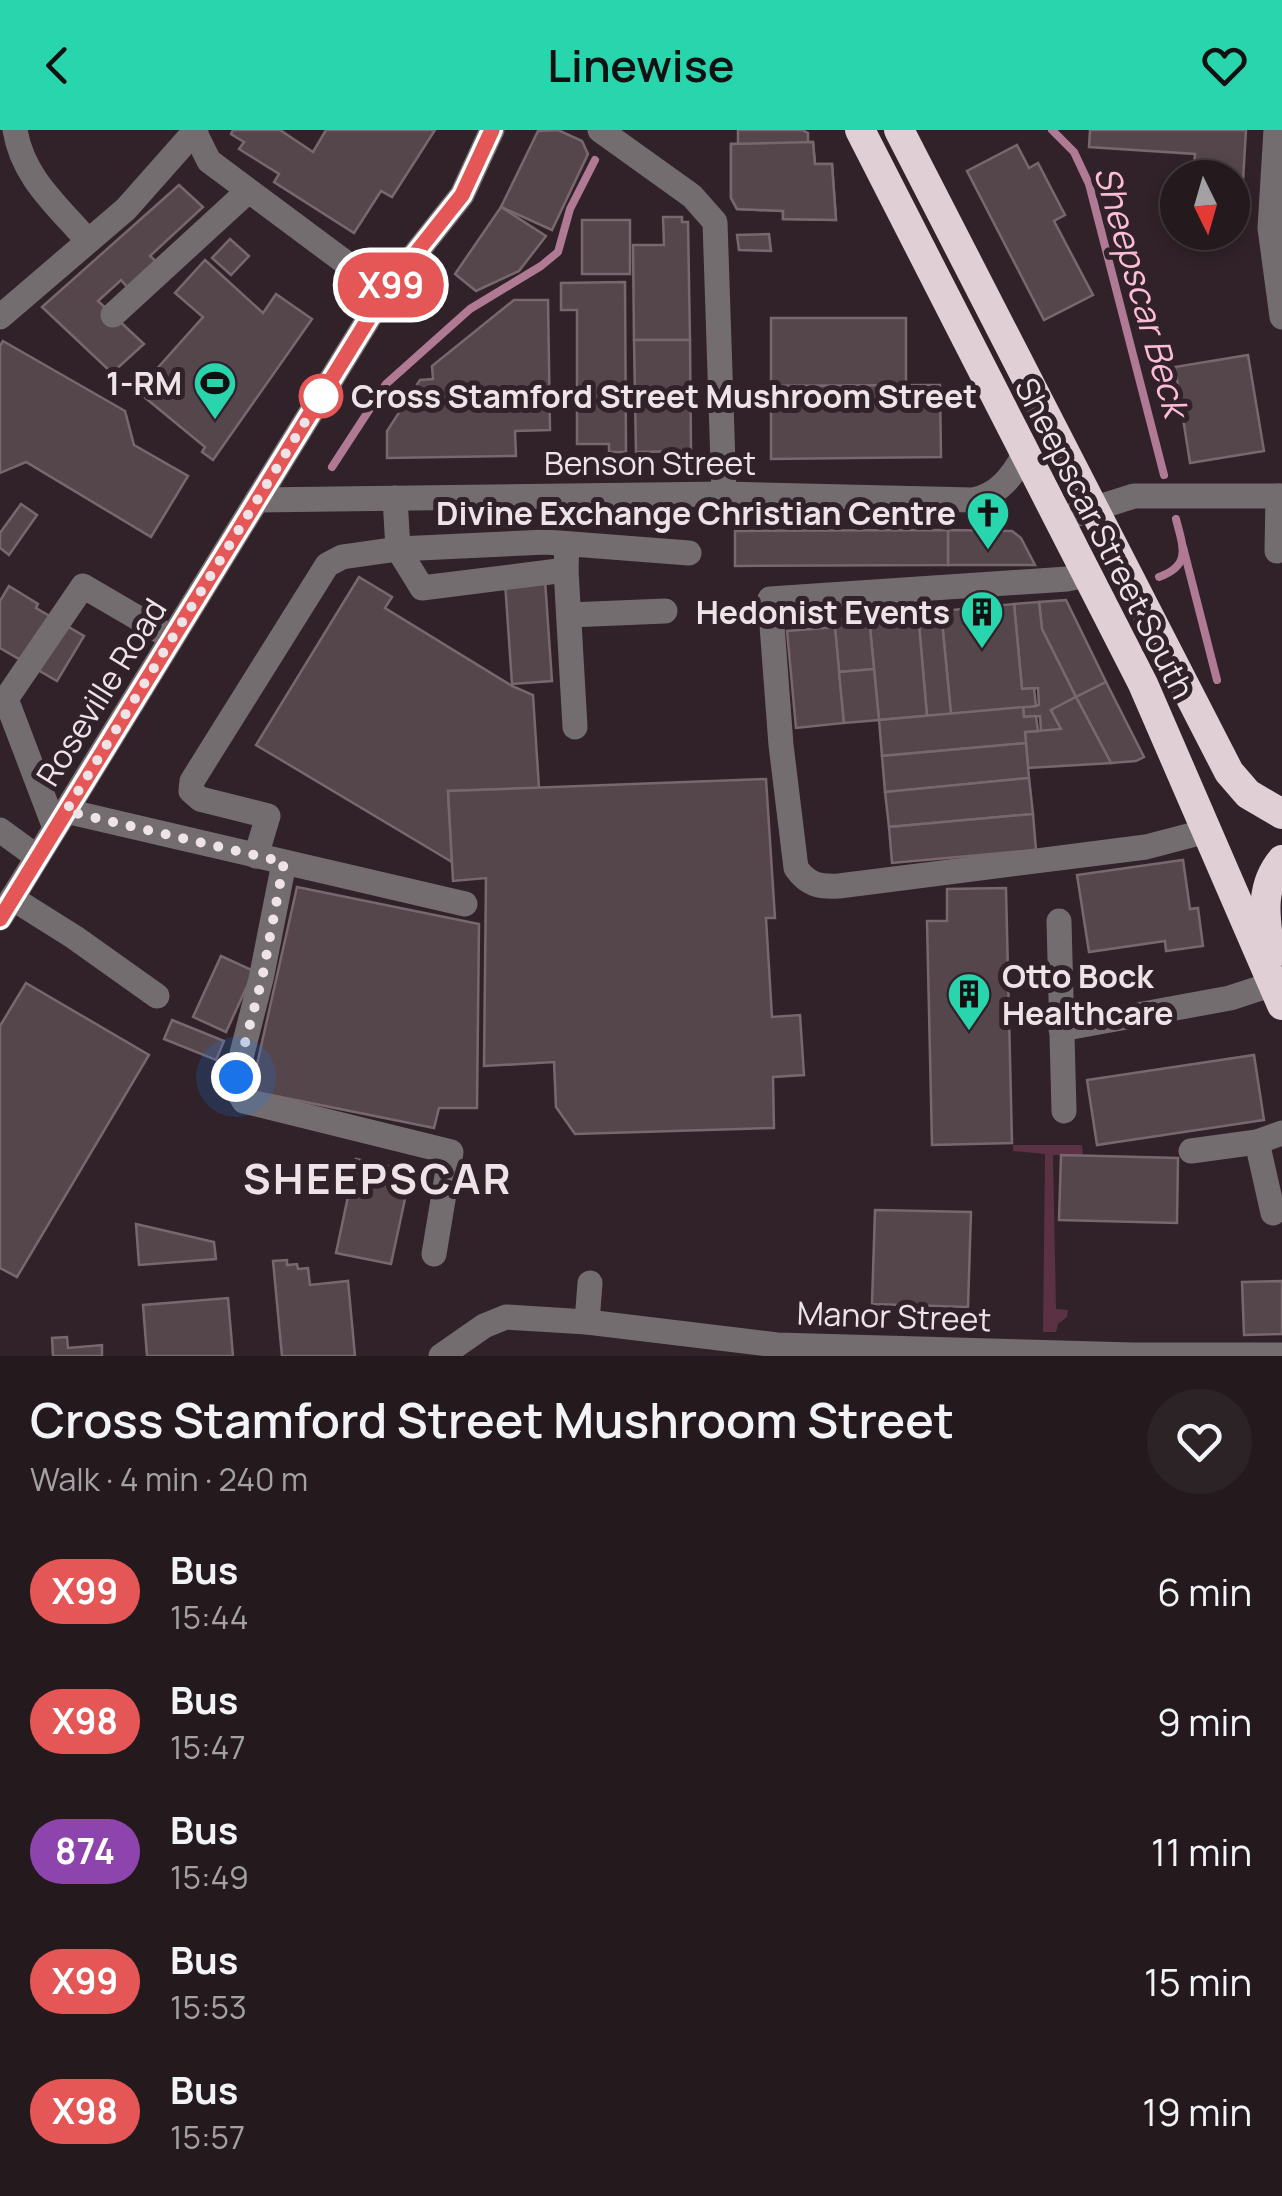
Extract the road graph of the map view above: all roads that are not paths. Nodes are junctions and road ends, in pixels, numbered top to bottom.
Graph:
1 (15, 130) edge
2 (492, 130) edge
3 (600, 130) edge
4 (860, 130) edge
5 (898, 130) edge
6 (1276, 130) edge
7 (196, 132) edge
8 (247, 192) junction
9 (88, 241) junction
10 (385, 292) junction
11 (114, 315) dead end
12 (0, 317) edge
13 (1282, 317) edge
14 (1024, 455) junction
15 (724, 494) junction
16 (1280, 496) edge
17 (394, 498) junction
18 (257, 500) junction
19 (1094, 509) junction
20 (1058, 520) junction
21 (567, 544) junction
22 (398, 549) junction
23 (1277, 551) dead end
24 (689, 552) dead end
25 (566, 570) junction
26 (1086, 575) junction
27 (665, 611) dead end
28 (569, 615) junction
29 (172, 638) junction
30 (576, 727) dead end
31 (1282, 814) edge
32 (61, 819) junction
33 (0, 830) edge
34 (1208, 832) junction
35 (256, 856) junction
36 (37, 857) junction
37 (1282, 860) edge
38 (284, 862) junction
39 (466, 904) dead end
40 (6, 908) edge
41 (1059, 921) dead end
42 (1278, 995) edge
43 (157, 996) dead end
44 (1062, 1029) junction
45 (1064, 1111) dead end
46 (1282, 1133) edge
47 (1256, 1142) junction
48 (1191, 1151) dead end
49 (1273, 1213) dead end
50 (434, 1254) dead end
51 (590, 1283) dead end
52 (587, 1322) junction
53 (777, 1351) edge
54 (852, 1352) edge
55 (908, 1352) edge
56 (947, 1353) edge
57 (1282, 1354) edge
58 (1071, 1355) edge
59 (1133, 1355) edge
60 (441, 1356) edge

1 - 9 street
2 - 10 street, Roseville Road
3 - 15 street
4 - 14 highway, Sheepscar Street South
5 - 19 highway, Sheepscar Street South
6 - 13 street
7 - 8 street
7 - 9 street
8 - 10 street
8 - 11 street
9 - 12 street
10 - 18 street, Roseville Road
14 - 15 street, Benson Street
14 - 20 highway, Sheepscar Street South
15 - 17 street, Benson Street
16 - 19 street
16 - 23 street
17 - 18 street, Benson Street
17 - 22 street
18 - 29 street, Roseville Road
19 - 20 street
19 - 31 highway, Sheepscar Street South
20 - 26 highway, Sheepscar Street South
21 - 22 street
21 - 24 street
21 - 25 street
22 - 25 street
22 - 35 street
25 - 28 street
26 - 34 highway, Sheepscar Street South
26 - 34 street
27 - 28 street
28 - 30 street
29 - 32 street, Roseville Road
29 - 32 street
32 - 35 street
32 - 36 street, Roseville Road
33 - 36 street
34 - 42 highway, Sheepscar Street South
35 - 38 street
36 - 40 street, Roseville Road
37 - 42 highway
38 - 39 street
38 - 50 street
40 - 43 street
41 - 44 street
42 - 44 street
44 - 45 street
46 - 47 street
47 - 48 street
47 - 49 street
51 - 52 street
52 - 53 street, Manor Street
52 - 60 street, Manor Street
53 - 54 street, Manor Street
54 - 55 street, Manor Street
55 - 56 street, Manor Street
56 - 58 street, Manor Street
57 - 59 street, Manor Street
58 - 59 street, Manor Street

